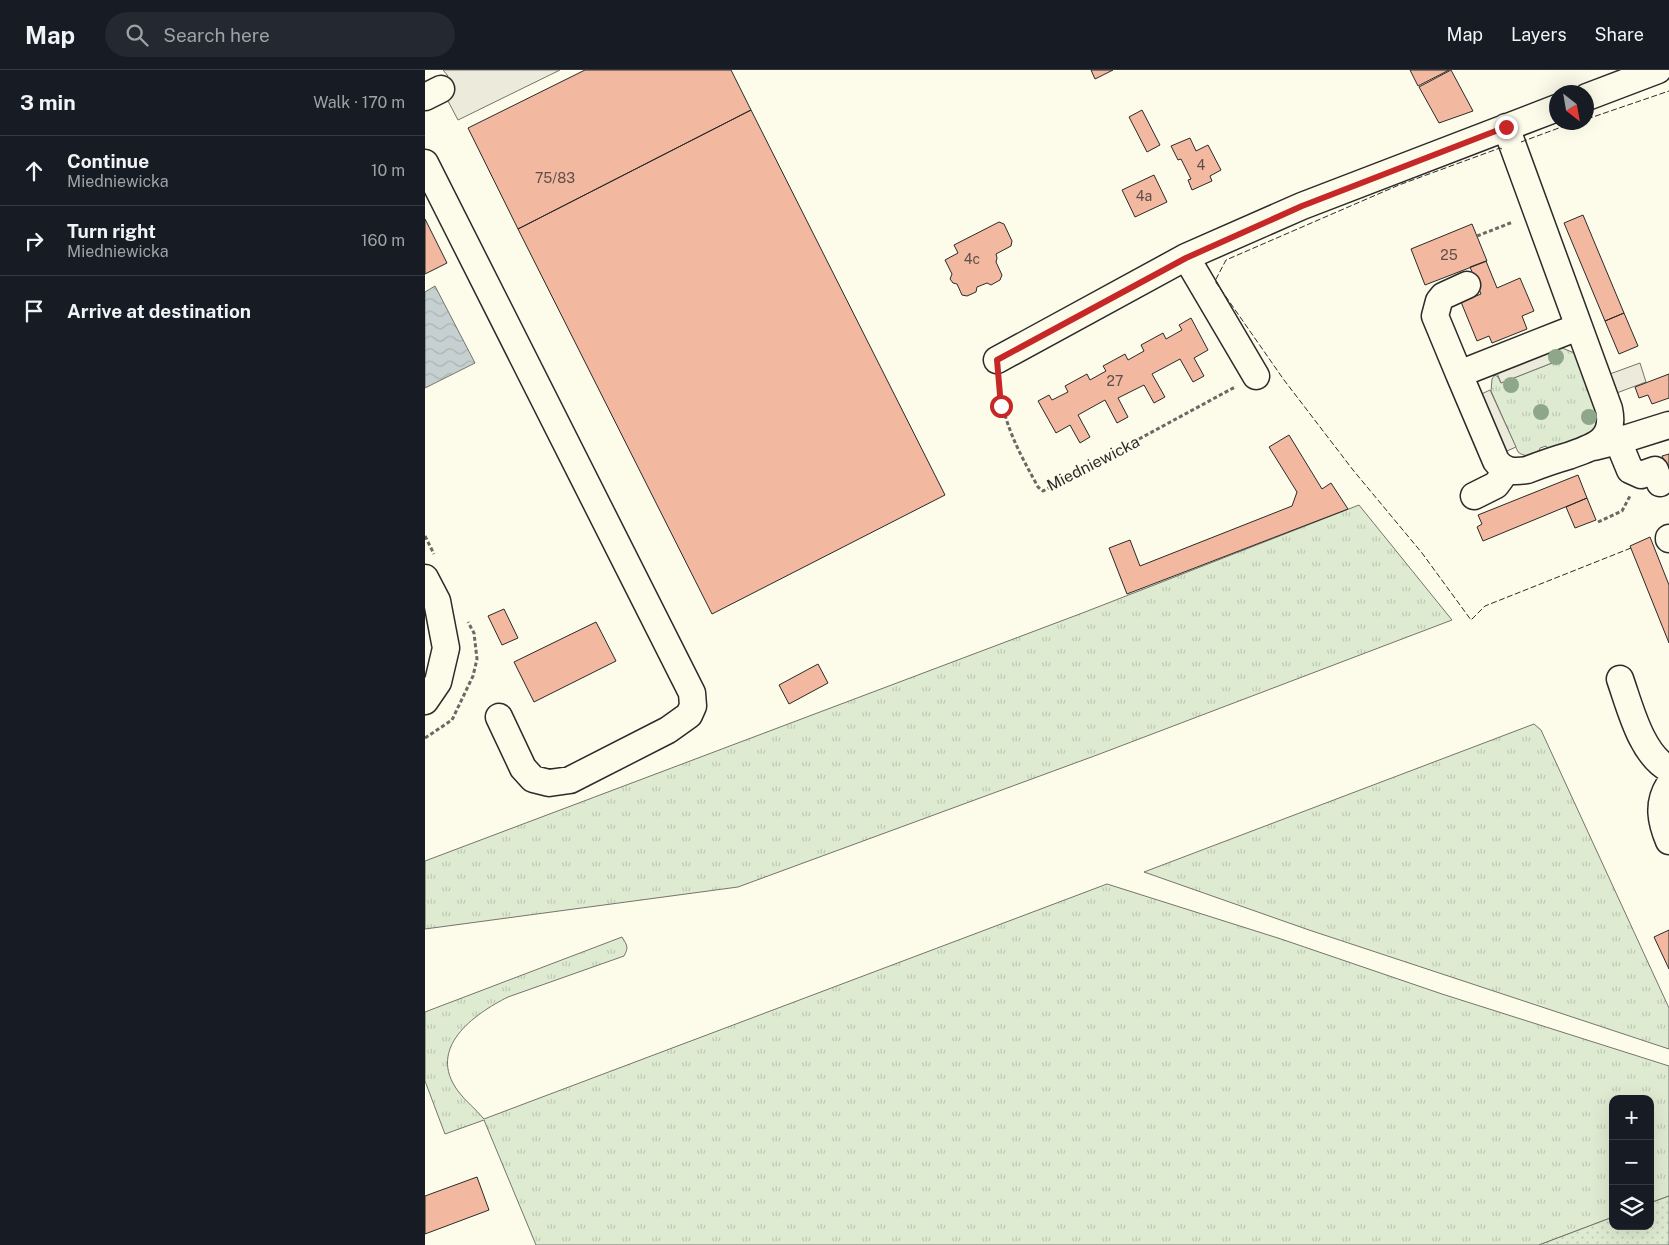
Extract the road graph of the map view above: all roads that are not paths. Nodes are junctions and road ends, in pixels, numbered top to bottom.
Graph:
1 (1658, 70) edge
2 (1594, 94) edge
3 (1549, 111) edge
4 (1506, 127) junction
5 (425, 163) edge
6 (1186, 258) junction
7 (1467, 285) dead end
8 (1578, 327) junction
9 (997, 360) road end
10 (1459, 374) junction
11 (1256, 376) road end
12 (1669, 425) edge
13 (1606, 444) junction
14 (1507, 470) junction
15 (1651, 479) road end
16 (1474, 496) dead end
17 (425, 578) edge
18 (1620, 679) dead end
19 (425, 702) edge
20 (499, 717) dead end
21 (1669, 769) edge
22 (1669, 785) edge
23 (1669, 841) edge

1 - 2 street
3 - 4 street
4 - 6 street
4 - 8 street
5 - 20 street
6 - 9 street
6 - 11 street
7 - 10 street
8 - 10 street
8 - 13 street
10 - 14 street
12 - 13 street
13 - 14 street
13 - 15 street
14 - 16 street
17 - 19 street
18 - 21 street
22 - 23 street

